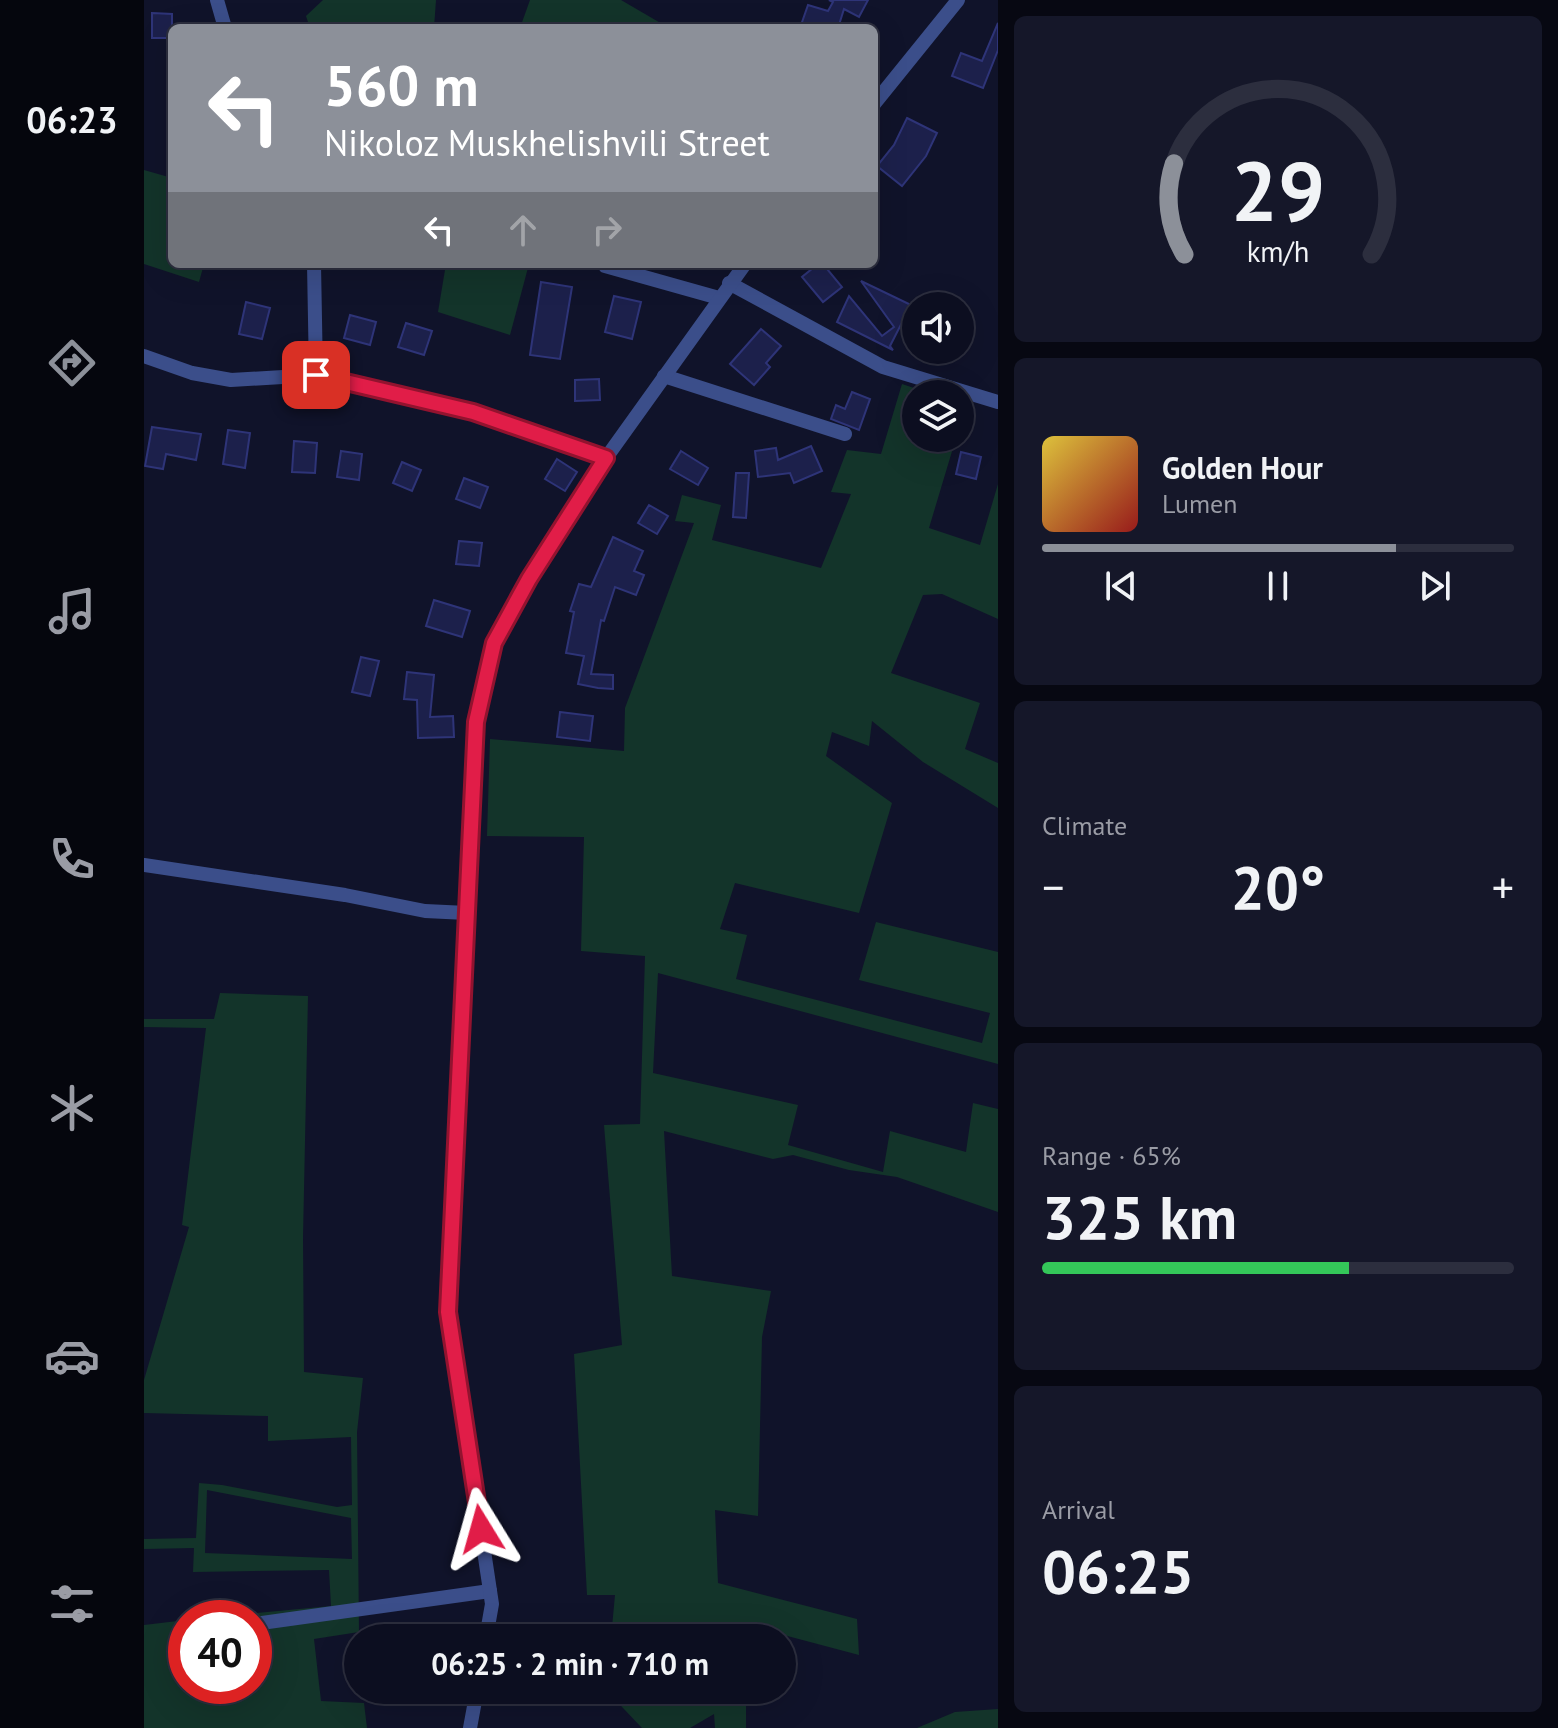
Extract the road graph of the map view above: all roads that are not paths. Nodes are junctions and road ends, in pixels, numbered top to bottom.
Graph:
1 (217, 0) edge
2 (958, 0) edge
3 (224, 24) edge
4 (878, 99) edge
5 (314, 268) edge
6 (612, 268) edge
7 (742, 268) edge
8 (729, 283) junction
9 (719, 298) junction
10 (144, 356) edge
11 (316, 375) junction
12 (664, 376) junction
13 (998, 402) edge
14 (845, 434) dead end
15 (606, 458) junction
16 (144, 865) edge
17 (467, 913) junction
18 (490, 1591) junction
19 (272, 1621) edge
20 (488, 1624) edge
21 (474, 1704) edge
22 (470, 1728) edge

1 - 3 street
2 - 4 street
5 - 11 street
6 - 9 street
7 - 8 street
8 - 9 street
8 - 13 street
9 - 12 street
10 - 11 street
11 - 15 street
12 - 14 street
12 - 15 street
15 - 17 street
16 - 17 street
17 - 18 street
18 - 19 street
18 - 20 street
21 - 22 street

